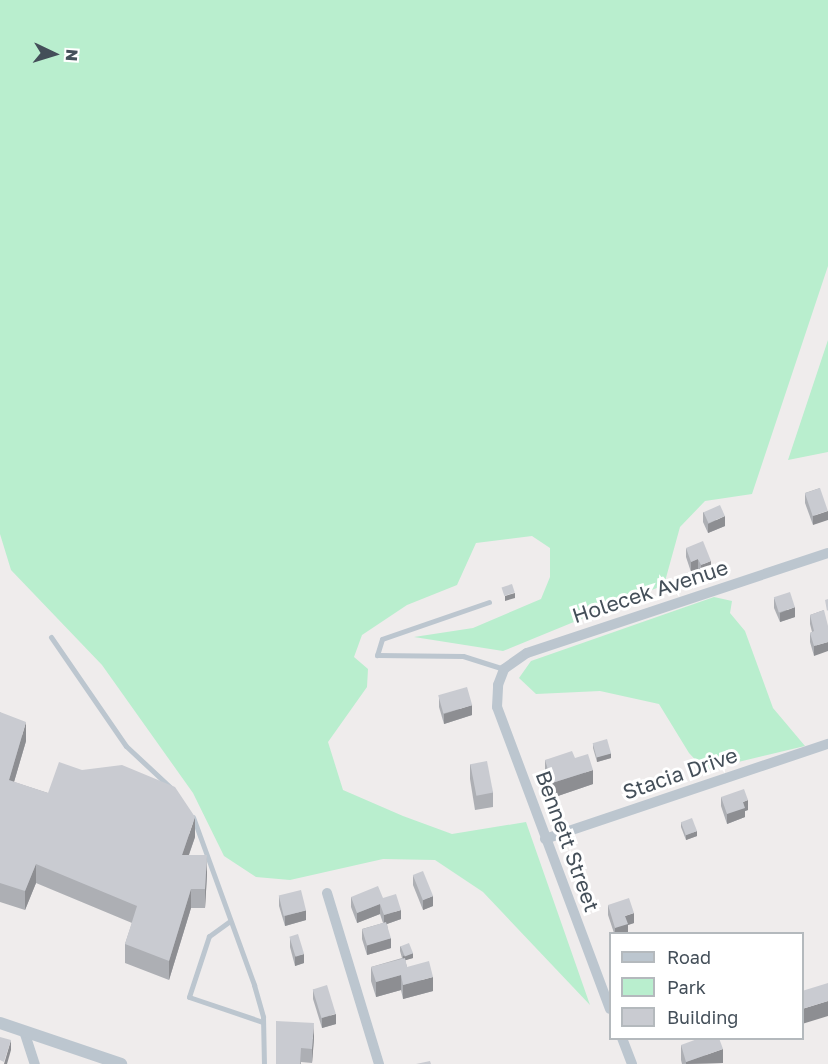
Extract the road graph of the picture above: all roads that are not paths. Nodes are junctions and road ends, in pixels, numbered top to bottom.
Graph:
1 (828, 553) edge
2 (489, 602) dead end
3 (51, 637) dead end
4 (504, 669) junction
5 (828, 744) edge
6 (174, 792) edge
7 (187, 806) edge
8 (545, 839) junction
9 (327, 893) dead end
10 (230, 921) junction
11 (609, 1006) edge
12 (263, 1022) junction
13 (0, 1023) edge
14 (24, 1032) junction
15 (623, 1040) edge
16 (35, 1064) edge
17 (121, 1064) edge
18 (264, 1064) edge
19 (379, 1064) edge
20 (632, 1064) edge

1 - 4 street, Holecek Avenue
2 - 4 lane
3 - 6 lane
4 - 8 street, Bennett Street
5 - 8 street, Stacia Drive
7 - 10 lane
8 - 11 street, Bennett Street
9 - 19 street
10 - 12 lane
10 - 12 lane
12 - 18 lane
13 - 14 street
14 - 16 street
14 - 17 street
15 - 20 street

